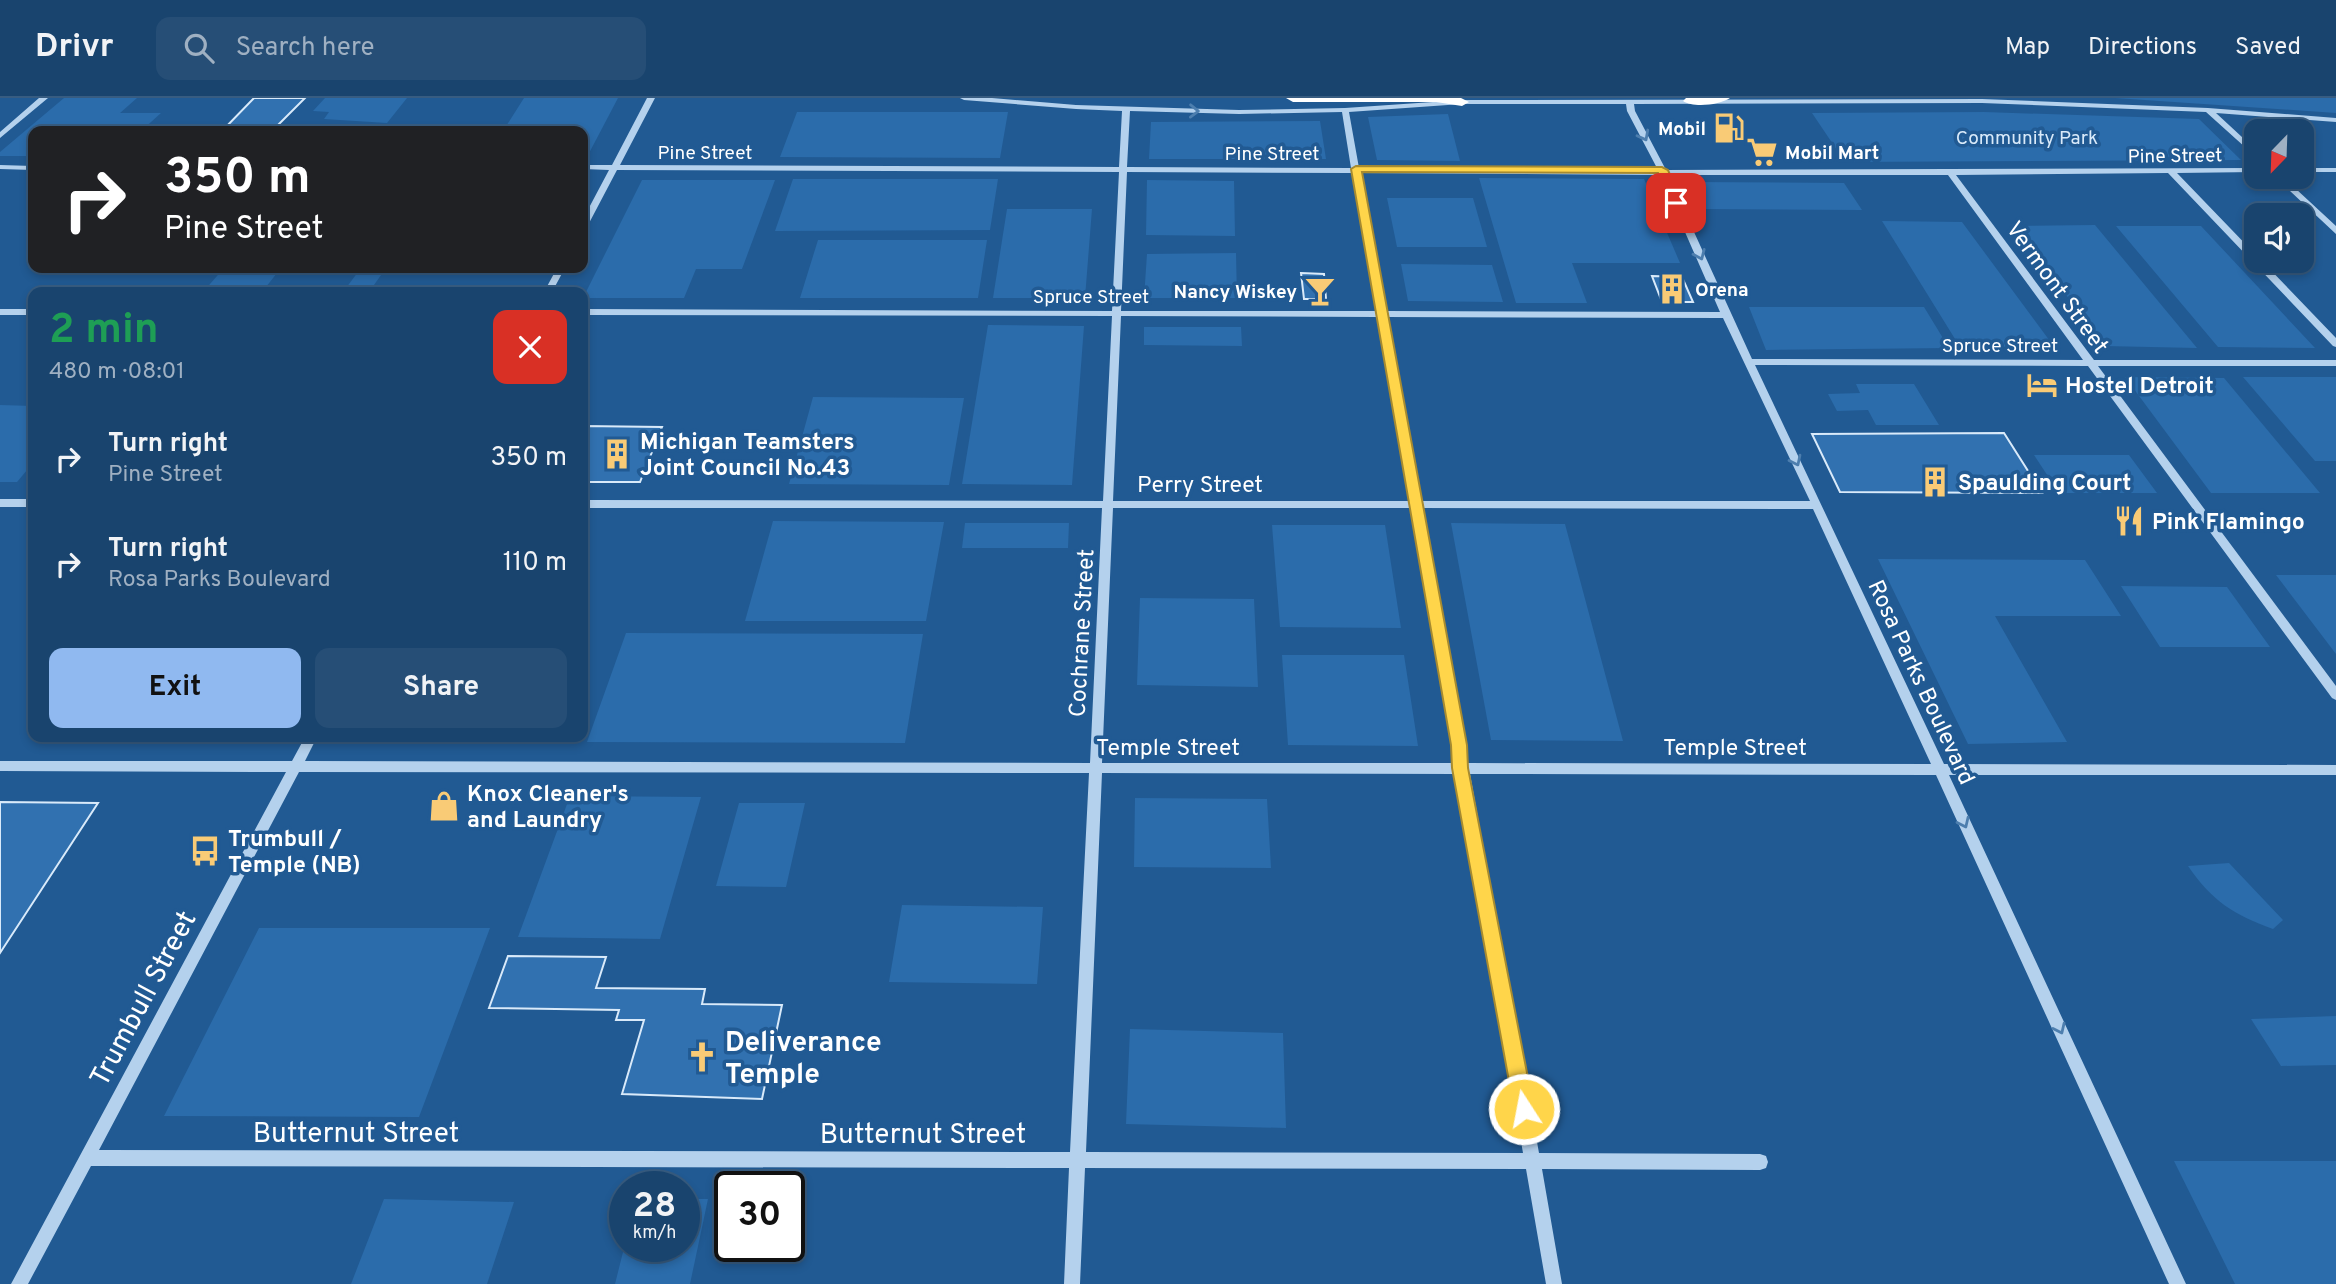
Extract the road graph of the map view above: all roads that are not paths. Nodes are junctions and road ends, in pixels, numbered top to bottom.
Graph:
1 (44, 98) edge
2 (652, 98) edge
3 (964, 98) edge
4 (1293, 98) edge
5 (1435, 98) edge
6 (1575, 98) edge
7 (1723, 98) edge
8 (1630, 99) edge
9 (1559, 101) junction
10 (1462, 102) junction
11 (1690, 102) junction
12 (1126, 109) junction
13 (1345, 110) junction
14 (2208, 110) junction
15 (2336, 120) edge
16 (0, 136) edge
17 (2244, 144) edge
18 (0, 167) edge
19 (588, 167) edge
20 (28, 168) edge
21 (614, 168) junction
22 (1125, 168) junction
23 (1356, 169) junction
24 (1662, 170) junction
25 (2244, 170) edge
26 (2314, 170) edge
27 (2336, 170) edge
28 (2171, 171) junction
29 (1950, 172) junction
30 (2291, 189) edge
31 (588, 217) edge
32 (2336, 231) edge
33 (2244, 247) edge
34 (2268, 273) edge
35 (0, 312) edge
36 (28, 312) edge
37 (588, 312) edge
38 (1116, 314) junction
39 (1381, 314) junction
40 (1726, 315) junction
41 (2336, 344) edge
42 (1748, 362) junction
43 (2089, 362) junction
44 (2336, 363) edge
45 (0, 503) edge
46 (28, 503) edge
47 (588, 504) edge
48 (1108, 504) junction
49 (1416, 505) junction
50 (1816, 505) junction
51 (2336, 695) edge
52 (308, 742) edge
53 (0, 766) edge
54 (295, 767) junction
55 (1096, 768) junction
56 (1460, 768) junction
57 (1938, 769) junction
58 (2336, 770) edge
59 (86, 1158) junction
60 (1080, 1159) junction
61 (1534, 1161) junction
62 (1760, 1162) dead end
63 (19, 1284) edge
64 (1072, 1284) edge
65 (1554, 1284) edge
66 (2178, 1284) edge

1 - 16 street
2 - 21 street
3 - 12 street
4 - 5 highway
5 - 10 highway
6 - 9 street
7 - 11 highway
8 - 9 street
8 - 11 street
8 -> 24 street, Rosa Parks Boulevard
9 - 10 street
10 - 13 street
11 - 14 street
12 -> 13 street
12 - 22 street, Cochrane Street
13 - 23 street
14 - 15 street
14 - 17 street
18 - 20 street
19 - 21 street, Pine Street
21 - 22 street, Pine Street
21 - 31 street
22 - 23 street, Pine Street
22 - 38 street, Cochrane Street
23 - 24 street, Pine Street
23 - 39 street
24 - 29 street, Pine Street
24 -> 40 street, Rosa Parks Boulevard
25 - 28 street, Pine Street
26 - 27 street
28 - 29 street, Pine Street
28 - 33 street
29 - 43 street, Vermont Street
30 - 32 street
34 - 41 street
35 - 36 street
37 - 38 street, Spruce Street
38 - 39 street, Spruce Street
38 - 48 street, Cochrane Street
39 - 40 street, Spruce Street
39 - 49 street
40 - 42 street, Rosa Parks Boulevard
42 - 43 street, Spruce Street
42 -> 50 street, Rosa Parks Boulevard
43 - 44 street, Spruce Street
43 - 51 street, Vermont Street
45 - 46 street
47 - 48 street, Perry Street
48 - 49 street, Perry Street
48 - 55 street, Cochrane Street
49 - 50 street, Perry Street
49 - 56 street
50 - 57 street, Rosa Parks Boulevard
52 - 54 street, Trumbull Street
53 - 54 street, Temple Street
54 - 55 street, Temple Street
54 - 59 street, Trumbull Street
55 - 56 street, Temple Street
55 - 60 street, Cochrane Street
56 - 57 street, Temple Street
56 - 61 street
57 - 58 street, Temple Street
57 -> 66 street, Rosa Parks Boulevard
59 - 60 street, Butternut Street
59 - 63 street, Trumbull Street
60 - 61 street, Butternut Street
60 - 64 street, Cochrane Street
61 - 62 street, Butternut Street
61 - 65 street

